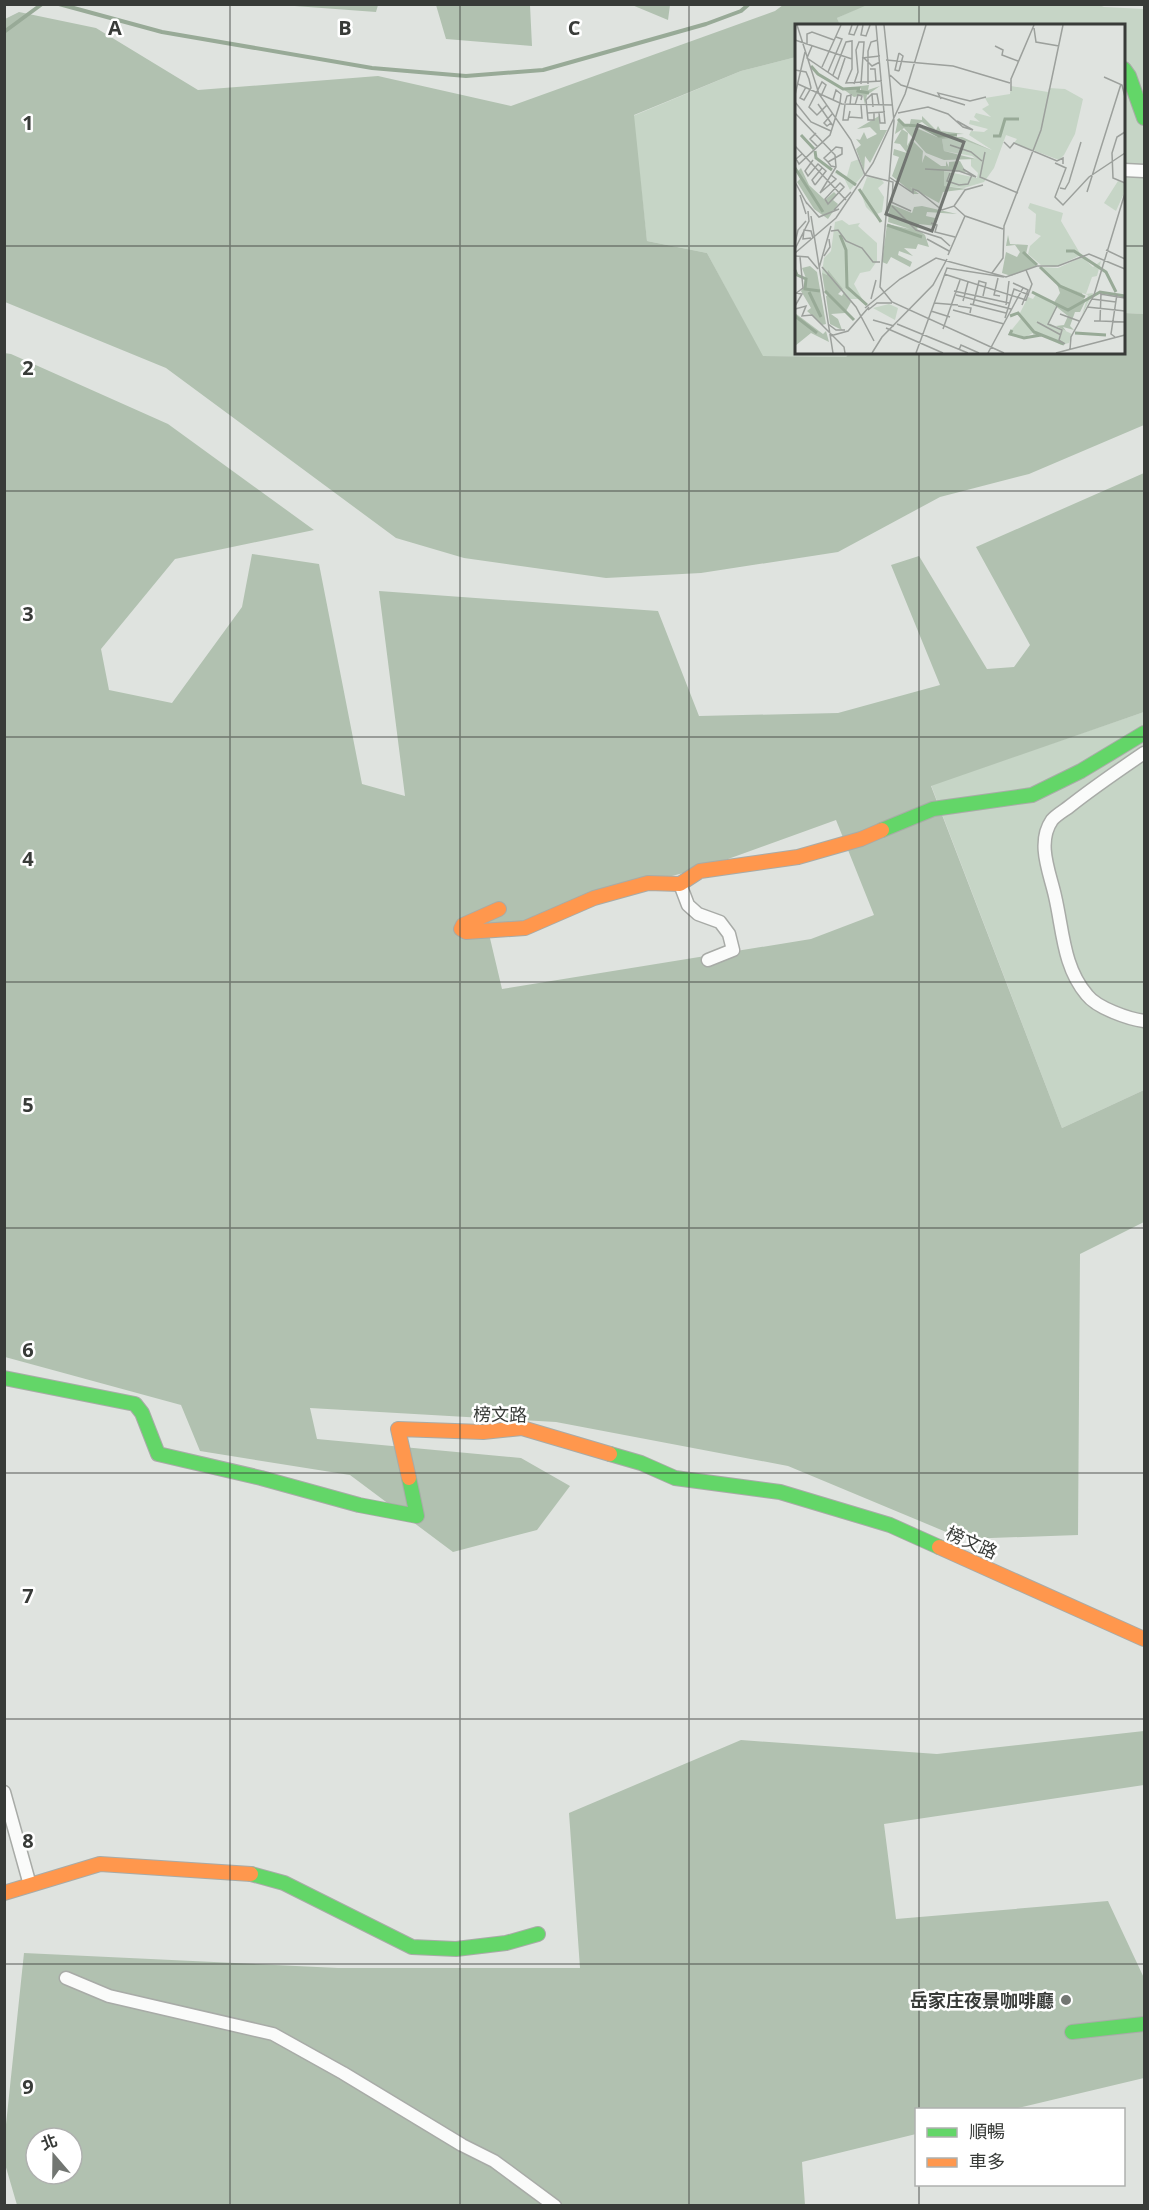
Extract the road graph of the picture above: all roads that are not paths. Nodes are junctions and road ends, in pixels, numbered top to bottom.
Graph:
1 (1125, 70) edge
2 (1144, 118) edge
3 (1125, 170) edge
4 (1144, 171) edge
5 (1144, 733) edge
6 (1144, 753) edge
7 (680, 884) junction
8 (499, 909) dead end
9 (708, 960) dead end
10 (1144, 1021) edge
11 (4, 1378) edge
12 (1144, 1639) edge
13 (4, 1792) edge
14 (30, 1885) junction
15 (4, 1893) edge
16 (538, 1934) dead end
17 (66, 1978) dead end
18 (1144, 2024) edge
19 (1072, 2032) dead end
20 (555, 2205) edge

1 - 2 street
3 - 4 street
5 - 7 street
6 - 10 street
7 - 8 street
7 - 9 street
11 - 12 street, 榜文路
13 - 14 street
14 - 15 street
14 - 16 street
17 - 20 street
18 - 19 street

